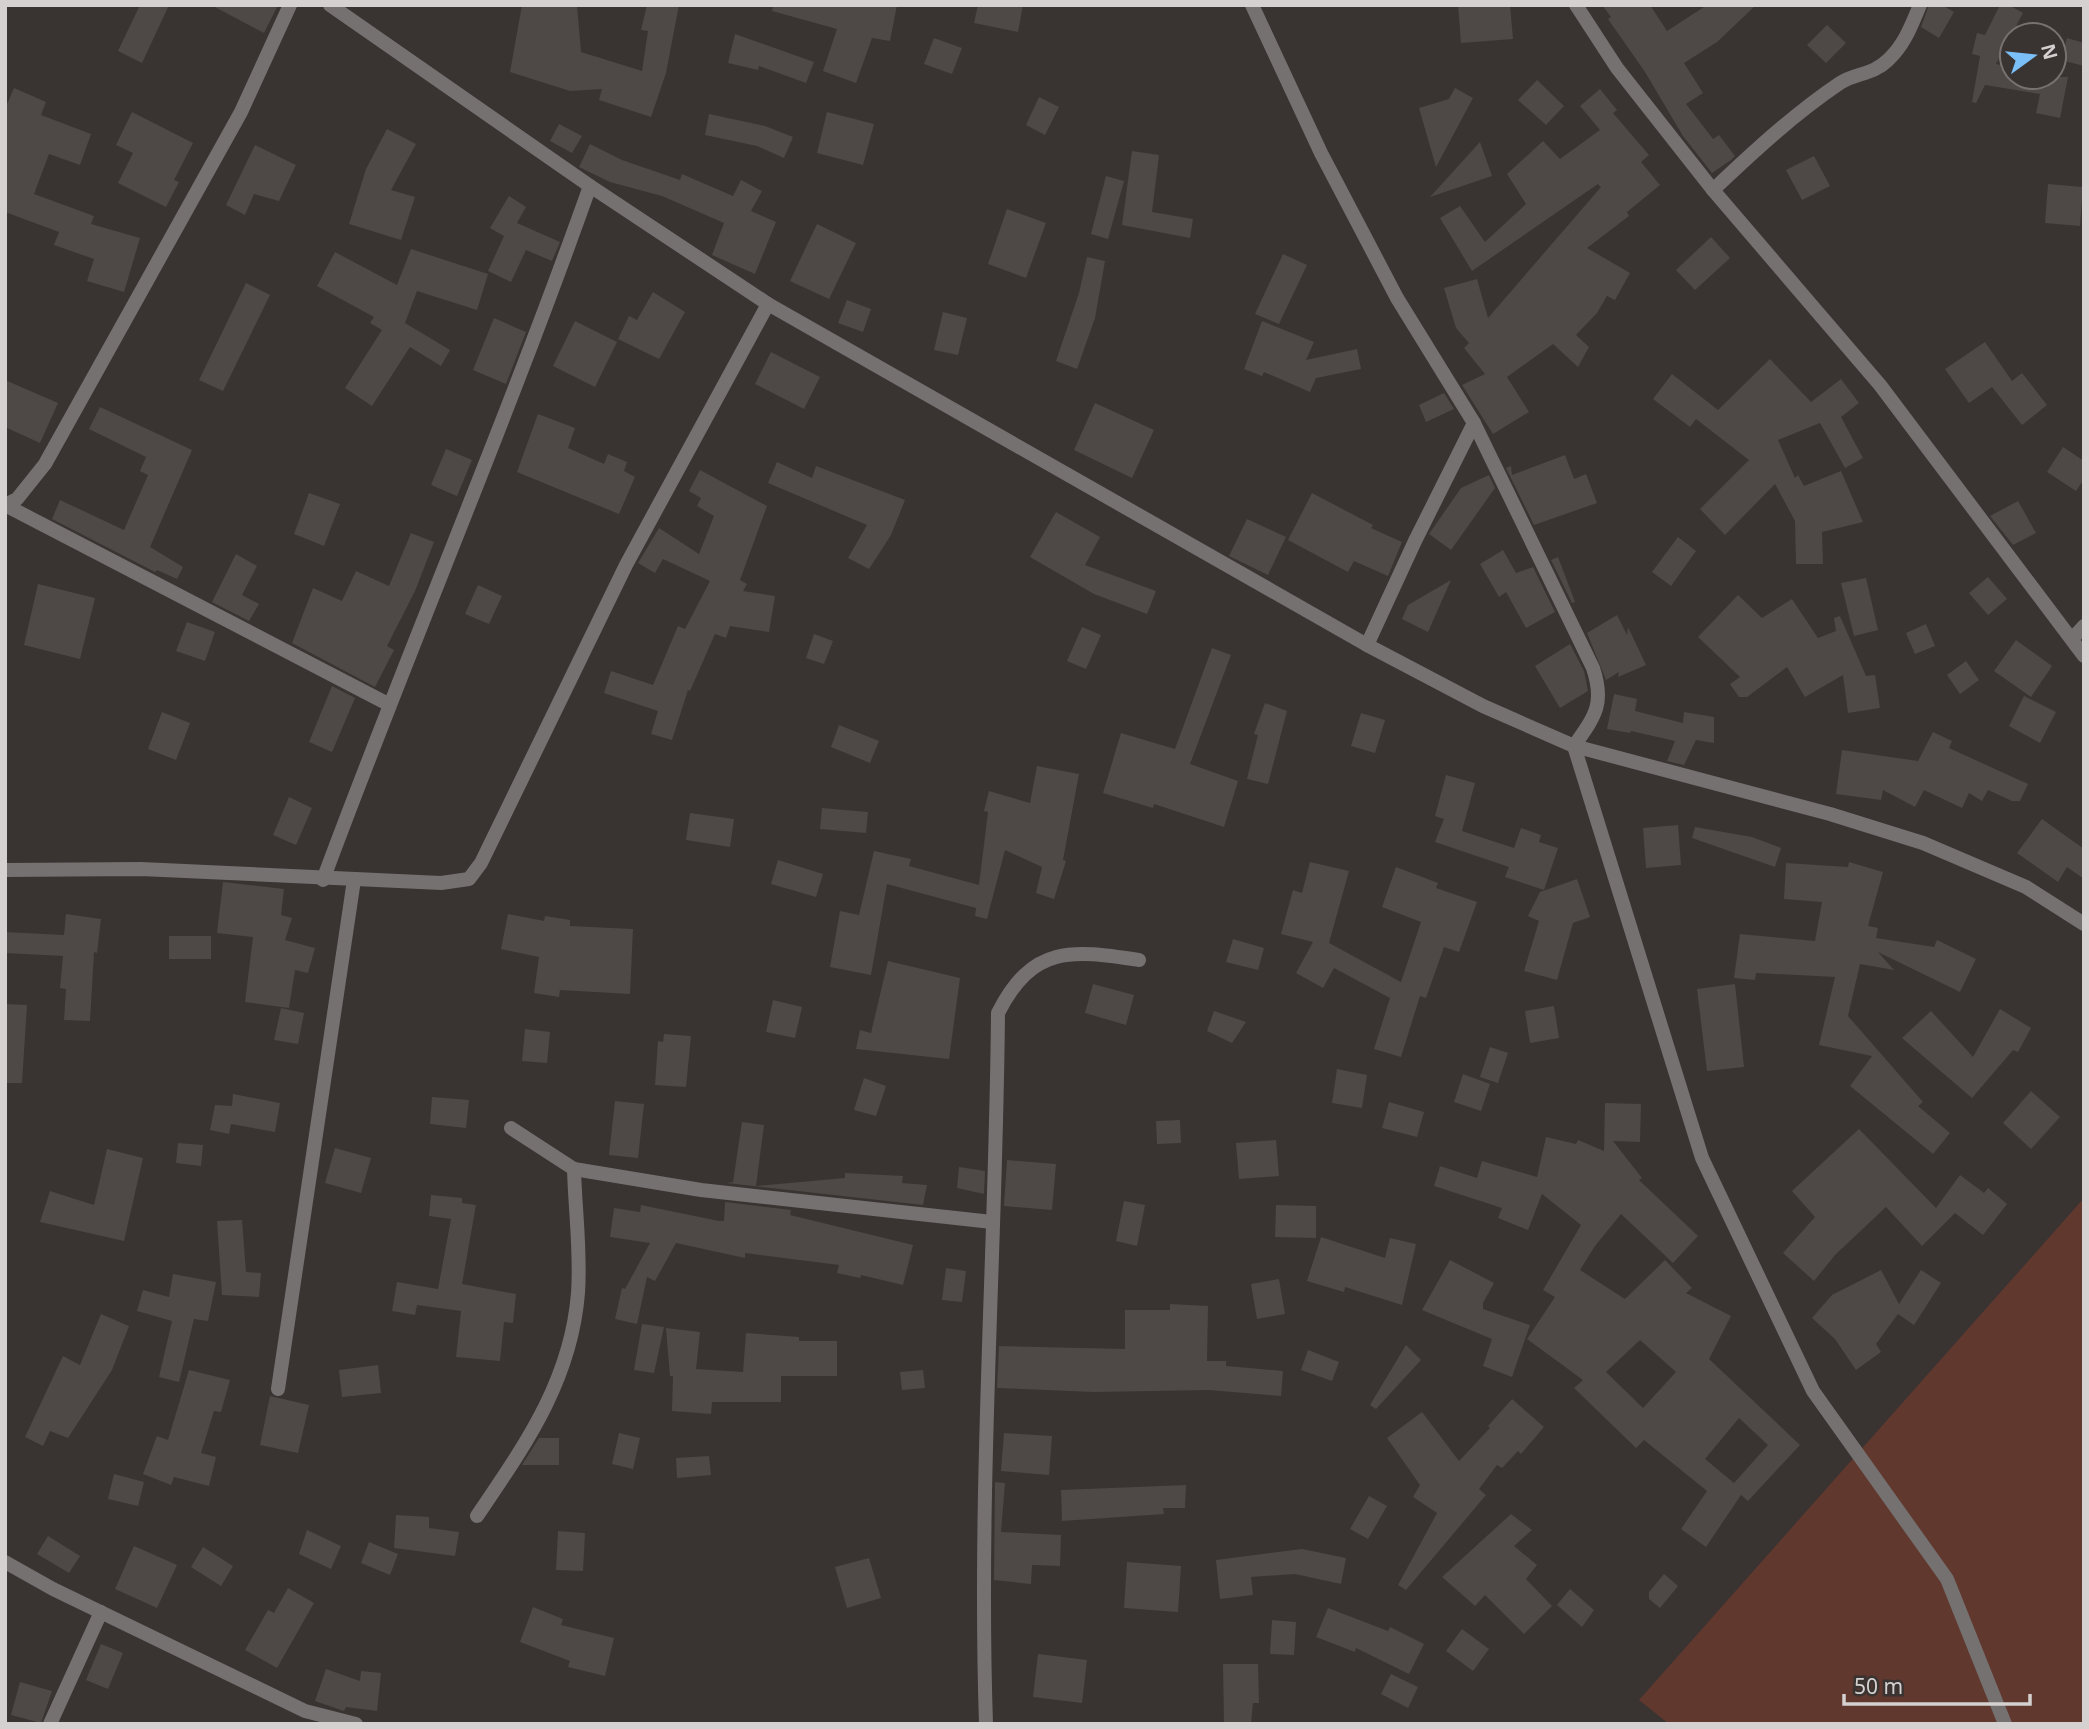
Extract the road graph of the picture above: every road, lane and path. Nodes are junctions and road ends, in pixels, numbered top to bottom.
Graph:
1 (290, 5) edge
2 (330, 5) edge
3 (1252, 5) edge
4 (1576, 5) edge
5 (1920, 5) edge
6 (590, 186) junction
7 (1713, 190) junction
8 (768, 304) junction
9 (1474, 424) junction
10 (5, 505) edge
11 (2084, 626) edge
12 (2072, 639) junction
13 (1367, 645) junction
14 (2084, 656) edge
15 (388, 704) junction
16 (1574, 746) junction
17 (5, 870) edge
18 (323, 880) junction
19 (354, 880) junction
20 (2084, 924) edge
21 (1139, 960) dead end
22 (511, 1128) dead end
23 (574, 1169) junction
24 (992, 1222) junction
25 (278, 1390) dead end
26 (477, 1516) dead end
27 (5, 1562) edge
28 (101, 1612) junction
29 (50, 1724) edge
30 (356, 1724) edge
31 (986, 1724) edge
32 (2005, 1724) edge

1 - 10 street
2 - 6 street
3 - 9 street
4 - 7 street
5 - 7 street
6 - 8 street
6 - 15 street
7 - 12 street
8 - 13 street
8 - 19 street
9 - 13 street
9 - 16 street
10 - 15 street
11 - 12 street
12 - 14 street
13 - 16 street
15 - 18 street
16 - 20 street
16 - 32 street
17 - 18 street
18 - 19 street
19 - 25 street
21 - 24 street
22 - 23 street
23 - 24 street
23 - 26 street
24 - 31 street
27 - 28 street
28 - 29 street
28 - 30 street

